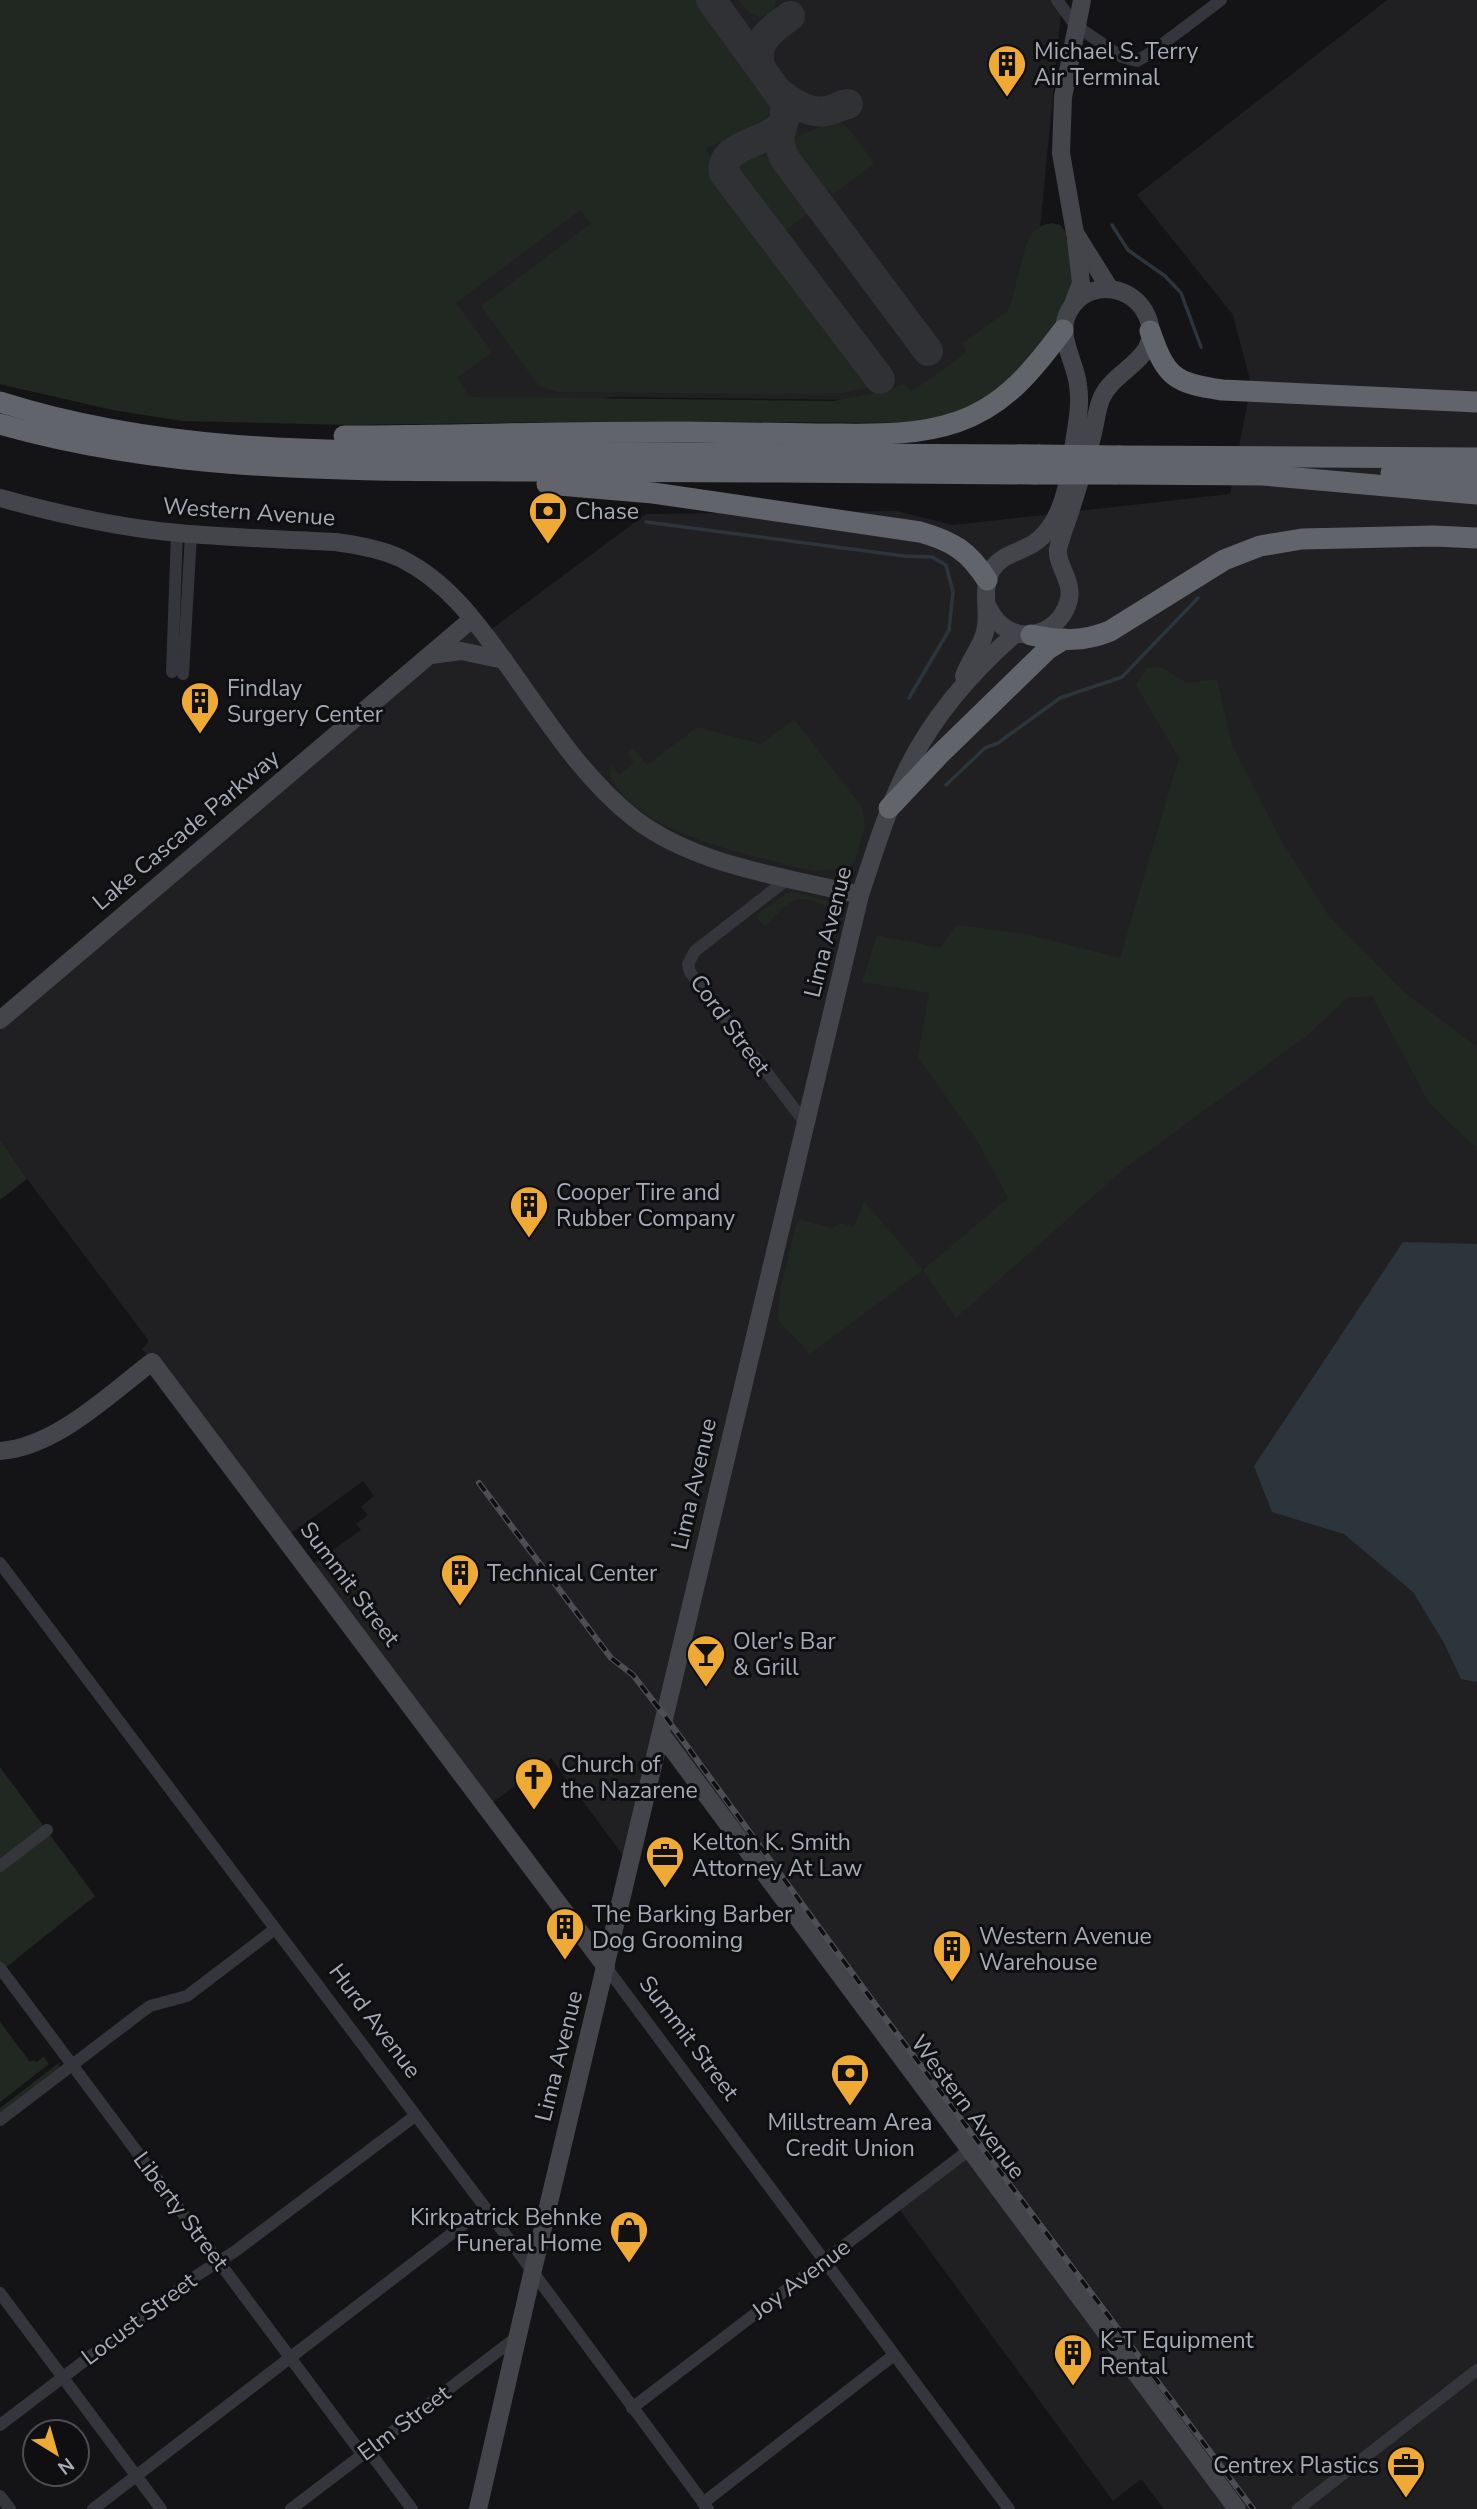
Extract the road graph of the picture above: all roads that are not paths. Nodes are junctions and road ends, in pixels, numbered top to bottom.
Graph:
1 (1057, 0) edge
2 (1082, 0) edge
3 (1221, 0) edge
4 (1075, 25) junction
5 (1075, 233) junction
6 (1110, 289) junction
7 (1073, 305) junction
8 (1063, 330) junction
9 (1150, 331) junction
10 (1473, 401) edge
11 (0, 402) edge
12 (0, 424) edge
13 (132, 435) junction
14 (1477, 458) edge
15 (222, 464) junction
16 (1037, 465) junction
17 (1117, 465) junction
18 (1477, 474) edge
19 (1263, 475) junction
20 (1477, 494) edge
21 (0, 498) edge
22 (184, 534) junction
23 (1434, 536) junction
24 (1477, 538) edge
25 (1477, 547) edge
26 (987, 580) junction
27 (988, 607) junction
28 (472, 619) junction
29 (1024, 634) junction
30 (1065, 639) junction
31 (428, 656) junction
32 (503, 660) junction
33 (178, 673) dead end
34 (958, 692) junction
35 (889, 808) junction
36 (789, 878) junction
37 (860, 895) junction
38 (0, 1020) edge
39 (806, 1124) junction
40 (0, 1451) edge
41 (0, 1563) edge
42 (661, 1734) junction
43 (47, 1830) dead end
44 (0, 1866) edge
45 (275, 1929) junction
46 (607, 1967) junction
47 (0, 1968) edge
48 (72, 2065) junction
49 (415, 2116) junction
50 (0, 2120) edge
51 (969, 2150) junction
52 (485, 2208) junction
53 (825, 2261) junction
54 (218, 2262) junction
55 (532, 2274) junction
56 (0, 2293) edge
57 (517, 2337) junction
58 (894, 2355) junction
59 (289, 2357) junction
60 (1477, 2370) edge
61 (63, 2377) junction
62 (632, 2408) junction
63 (0, 2425) edge
64 (365, 2452) junction
65 (136, 2476) junction
66 (0, 2496) edge
67 (705, 2506) edge
68 (10, 2509) edge
69 (93, 2509) edge
70 (161, 2509) edge
71 (290, 2509) edge
72 (412, 2509) edge
73 (478, 2509) edge
74 (1009, 2509) edge
75 (1237, 2509) edge
76 (1298, 2509) edge

1 - 4 street
2 - 4 main road
3 - 4 street
4 - 5 main road
5 - 6 main road
5 - 7 main road
6 - 7 main road
6 - 9 main road
7 - 8 main road
8 - 13 highway
8 - 26 main road
9 - 10 highway
9 - 29 main road, Lima Avenue
11 - 13 highway
12 - 15 highway
13 - 16 highway
14 - 17 highway
15 - 16 highway
15 - 26 highway
16 - 17 highway, bridge
17 - 19 highway
18 - 19 highway
19 - 20 highway
21 - 22 main road, Western Avenue
22 - 28 main road, Western Avenue
22 - 33 street
23 - 24 highway
23 - 25 highway
23 - 30 highway
26 - 27 main road
27 - 29 main road
27 - 34 main road
28 - 31 main road, Lake Cascade Parkway
28 - 32 main road
29 - 30 highway
29 - 34 main road, Lima Avenue
30 - 35 highway
31 - 32 main road
31 - 38 main road, Lake Cascade Parkway
32 - 36 main road
34 - 35 main road, Lima Avenue
35 - 37 main road, Lima Avenue
36 - 37 main road
36 - 39 street, Cord Street
37 - 39 main road, Lima Avenue
39 - 42 main road, Lima Avenue
40 - 46 main road, Summit Street
41 - 45 street, Hurd Avenue
42 - 46 main road, Lima Avenue
42 - 51 main road, Western Avenue
43 - 44 street
45 - 48 street
45 - 49 street, Hurd Avenue
46 - 53 street, Summit Street
46 - 55 main road, Lima Avenue
47 - 48 street, Liberty Street
48 - 50 street
48 - 54 street, Liberty Street
49 - 52 street, Hurd Avenue
49 - 54 street, Locust Street
51 - 53 street, Joy Avenue
51 - 75 main road, Western Avenue
52 - 55 street, Hurd Avenue
52 - 59 street
53 - 58 street, Summit Street
53 - 62 street, Joy Avenue
54 - 59 street, Liberty Street
54 - 61 street, Locust Street
55 - 57 main road, Lima Avenue
55 - 62 street, Hurd Avenue
56 - 61 street
57 - 64 street, Elm Street
57 - 73 main road, Lima Avenue
58 - 67 street
58 - 74 street, Summit Street
59 - 64 street, Liberty Street
59 - 65 street
60 - 76 street
61 - 63 street, Locust Street
61 - 65 street
62 - 67 street, Hurd Avenue
64 - 71 street, Elm Street
64 - 72 street, Liberty Street
65 - 69 street
65 - 70 street
66 - 68 street

